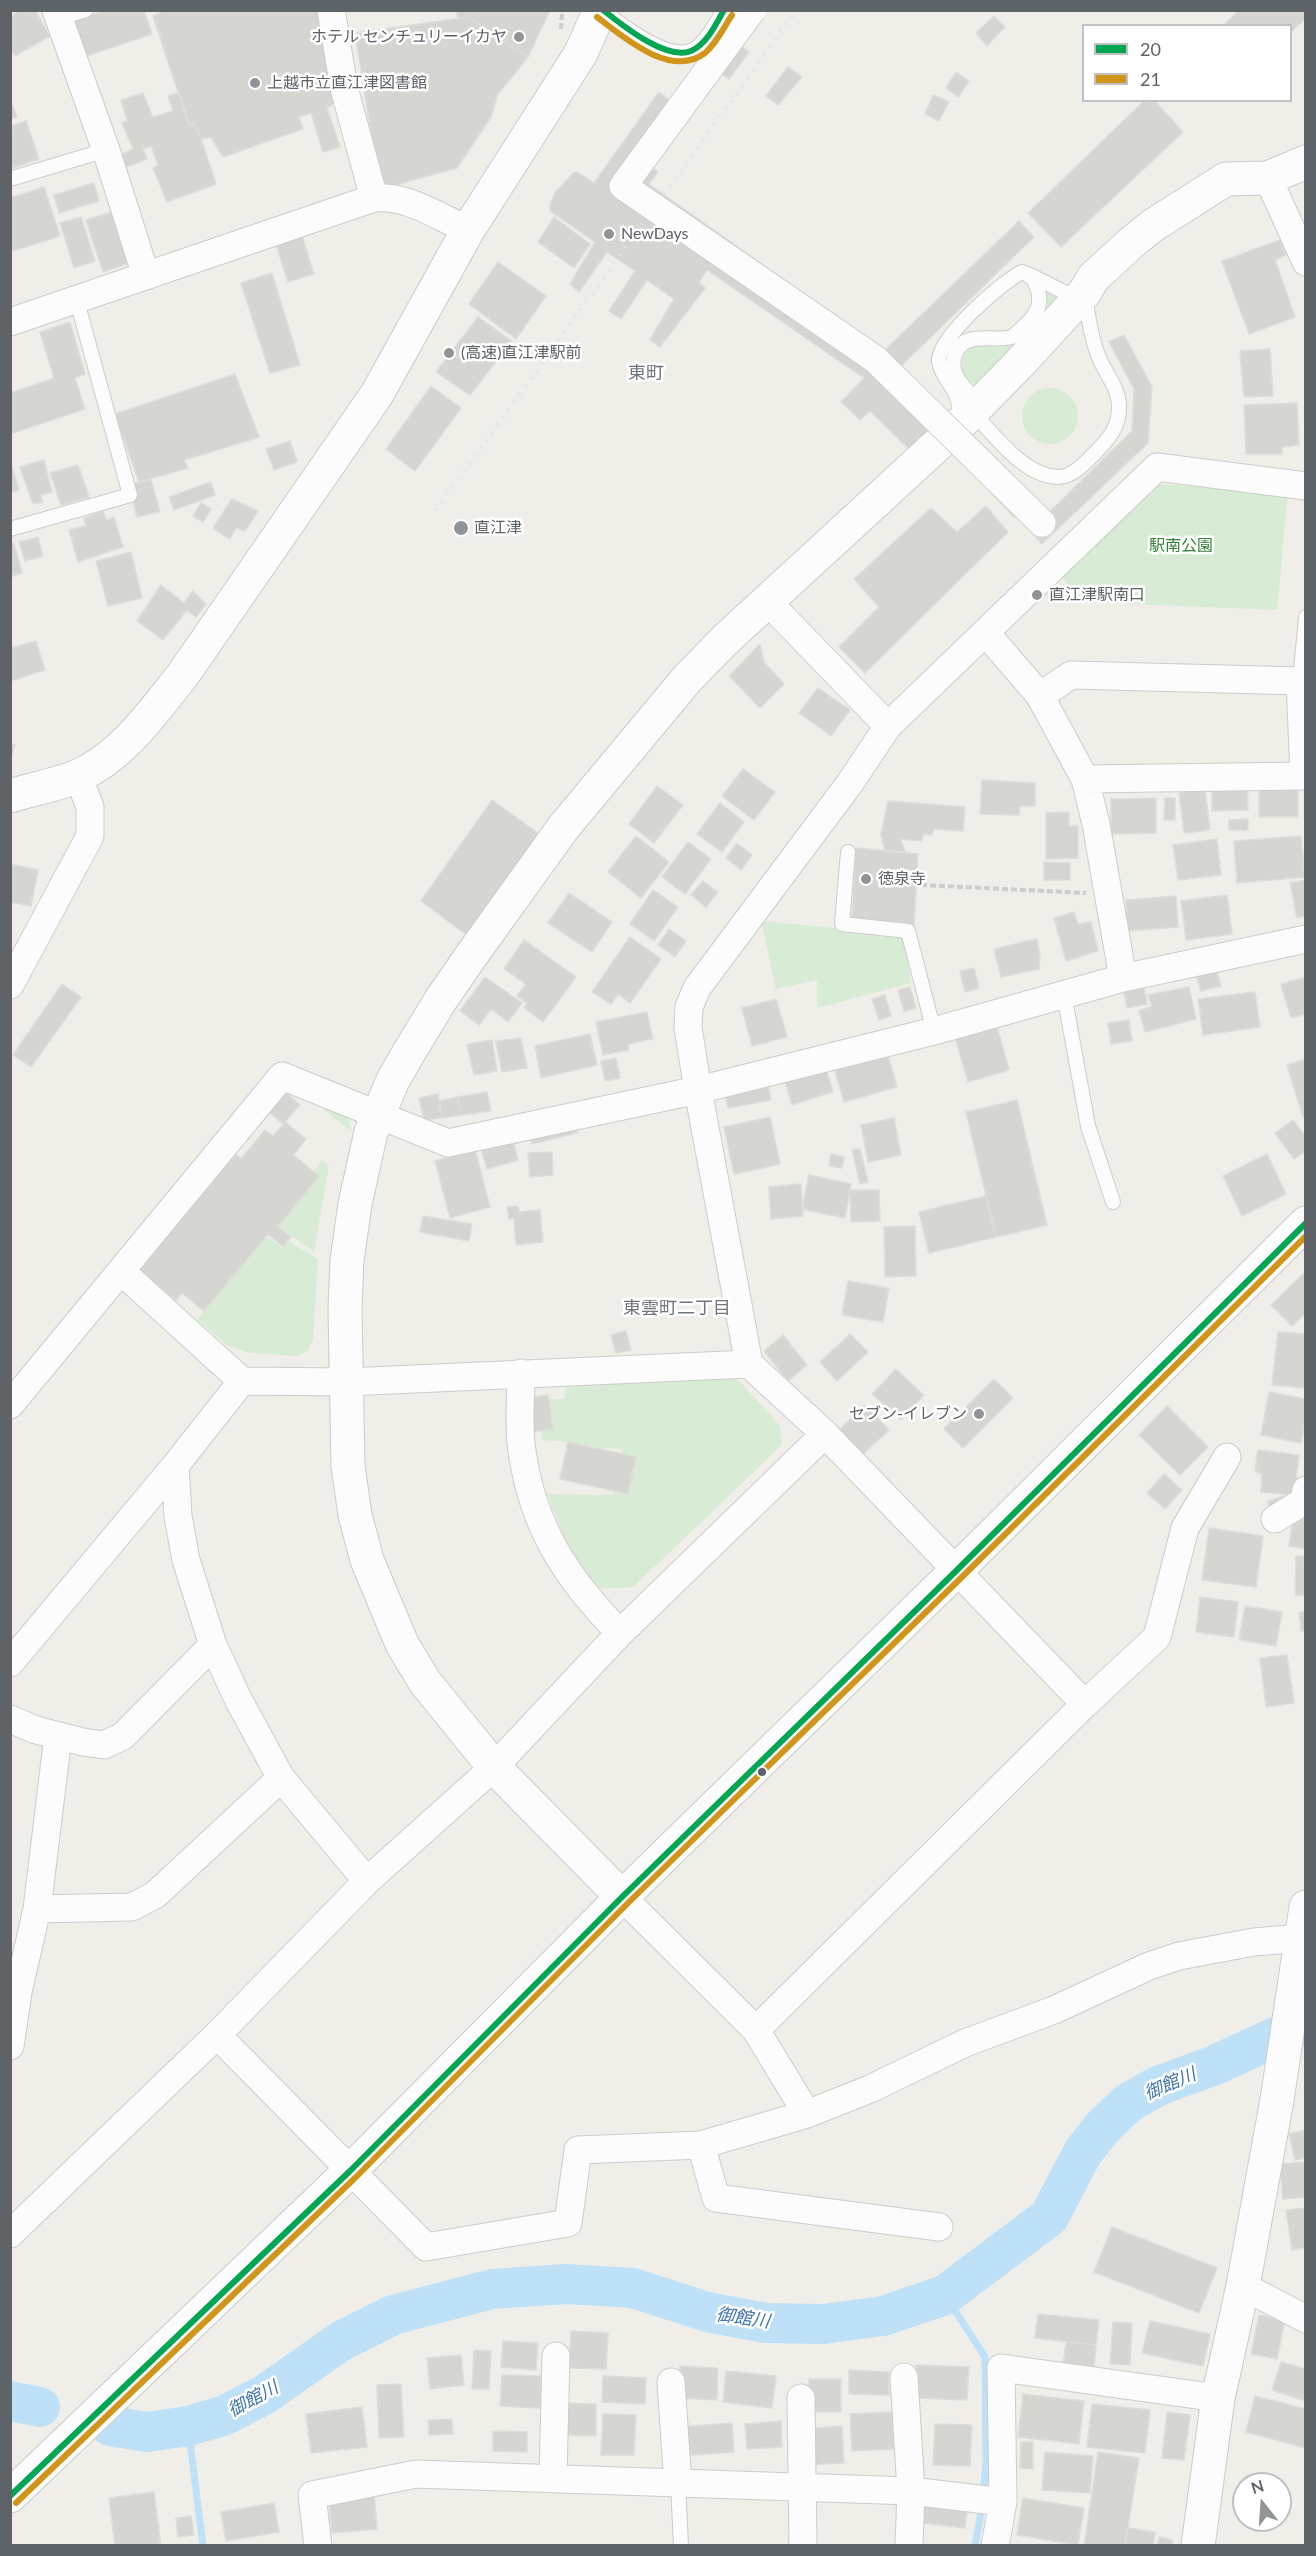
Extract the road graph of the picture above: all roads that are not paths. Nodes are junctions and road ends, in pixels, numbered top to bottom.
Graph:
1 (86, 10) edge
2 (331, 10) edge
3 (601, 10) edge
4 (724, 10) edge
5 (752, 10) edge
6 (57, 14) edge
7 (106, 150) junction
8 (1305, 162) edge
9 (1268, 178) junction
10 (10, 179) edge
11 (374, 198) junction
12 (468, 230) junction
13 (1305, 262) edge
14 (1028, 274) junction
15 (146, 276) junction
16 (1081, 295) junction
17 (77, 301) junction
18 (10, 322) edge
19 (971, 413) junction
20 (1305, 486) edge
21 (1042, 523) dead end
22 (10, 529) edge
23 (767, 601) junction
24 (1305, 617) edge
25 (986, 633) junction
26 (1300, 681) junction
27 (1040, 696) junction
28 (888, 726) junction
29 (78, 776) junction
30 (1085, 779) junction
31 (10, 796) edge
32 (848, 852) dead end
33 (1305, 939) edge
34 (1123, 978) junction
35 (10, 985) edge
36 (1064, 994) junction
37 (934, 1030) junction
38 (698, 1090) junction
39 (377, 1116) junction
40 (1113, 1202) dead end
41 (1305, 1223) edge
42 (122, 1272) junction
43 (749, 1364) junction
44 (521, 1373) junction
45 (242, 1381) junction
46 (347, 1382) junction
47 (10, 1405) edge
48 (825, 1434) junction
49 (1227, 1457) dead end
50 (175, 1466) junction
51 (1305, 1490) edge
52 (1275, 1519) dead end
53 (955, 1572) junction
54 (620, 1634) junction
55 (213, 1645) junction
56 (10, 1663) edge
57 (1085, 1704) junction
58 (10, 1719) edge
59 (58, 1736) junction
60 (494, 1767) junction
61 (281, 1778) junction
62 (367, 1881) junction
63 (622, 1898) junction
64 (38, 1909) junction
65 (1303, 1923) edge
66 (756, 2030) junction
67 (217, 2035) junction
68 (10, 2046) edge
69 (807, 2114) junction
70 (701, 2145) junction
71 (350, 2171) junction
72 (939, 2227) dead end
73 (10, 2234) edge
74 (1243, 2286) junction
75 (1305, 2319) edge
76 (556, 2356) dead end
77 (904, 2377) dead end
78 (671, 2382) dead end
79 (801, 2398) dead end
80 (1218, 2398) junction
81 (553, 2478) junction
82 (678, 2484) junction
83 (801, 2486) junction
84 (911, 2491) junction
85 (10, 2496) edge
86 (1003, 2502) junction
87 (318, 2546) edge
88 (681, 2546) edge
89 (803, 2546) edge
90 (909, 2546) edge
91 (995, 2546) edge
92 (1198, 2546) edge

1 - 6 lane
2 - 11 street
3 - 4 lane
3 - 12 street
5 - 21 street, bridge
6 - 7 street
7 - 10 lane
7 - 15 street
8 - 9 street
9 - 13 street
9 - 16 street
11 - 12 street
11 - 15 street
12 - 29 street
14 - 16 lane
14 - 19 lane
14 - 19 lane
15 - 17 street
16 - 19 street
16 - 19 lane
17 - 18 street
17 - 22 lane
19 - 23 street
20 - 25 street
23 - 28 street
23 - 39 street
24 - 26 lane
25 - 27 street
25 - 28 street
26 - 27 street
26 - 30 street
27 - 30 street
28 - 38 street
29 - 31 street
29 - 35 street
30 - 34 street
32 - 37 lane
33 - 34 street
34 - 36 street
36 - 37 street
36 - 40 lane
37 - 38 street
38 - 39 street
38 - 43 street
39 - 42 street
39 - 46 street
41 - 53 street
42 - 45 street
42 - 47 street
43 - 44 street
43 - 48 street
44 - 46 street
44 - 54 street
45 - 46 street
45 - 50 street
46 - 60 street
48 - 53 street
48 - 54 street
49 - 57 street
50 - 55 street
50 - 56 street
51 - 52 street
53 - 57 street
53 - 63 street
54 - 60 street
55 - 59 street
55 - 61 street
57 - 66 street
58 - 59 street
59 - 64 street
60 - 62 street
60 - 63 street
61 - 62 street
61 - 64 street
62 - 67 street
63 - 66 street
63 - 71 street
64 - 68 street
65 - 69 street
65 - 74 street
66 - 69 street
67 - 71 street
67 - 73 street
69 - 70 street
70 - 71 street
70 - 72 street
71 - 85 street
74 - 75 street
74 - 80 street
76 - 81 street
77 - 84 street
78 - 82 street
79 - 83 street
80 - 86 street
80 - 92 street
81 - 82 street
81 - 87 street
82 - 83 street
82 - 88 lane
83 - 84 street
83 - 89 street
84 - 86 street
84 - 90 street
86 - 91 street

